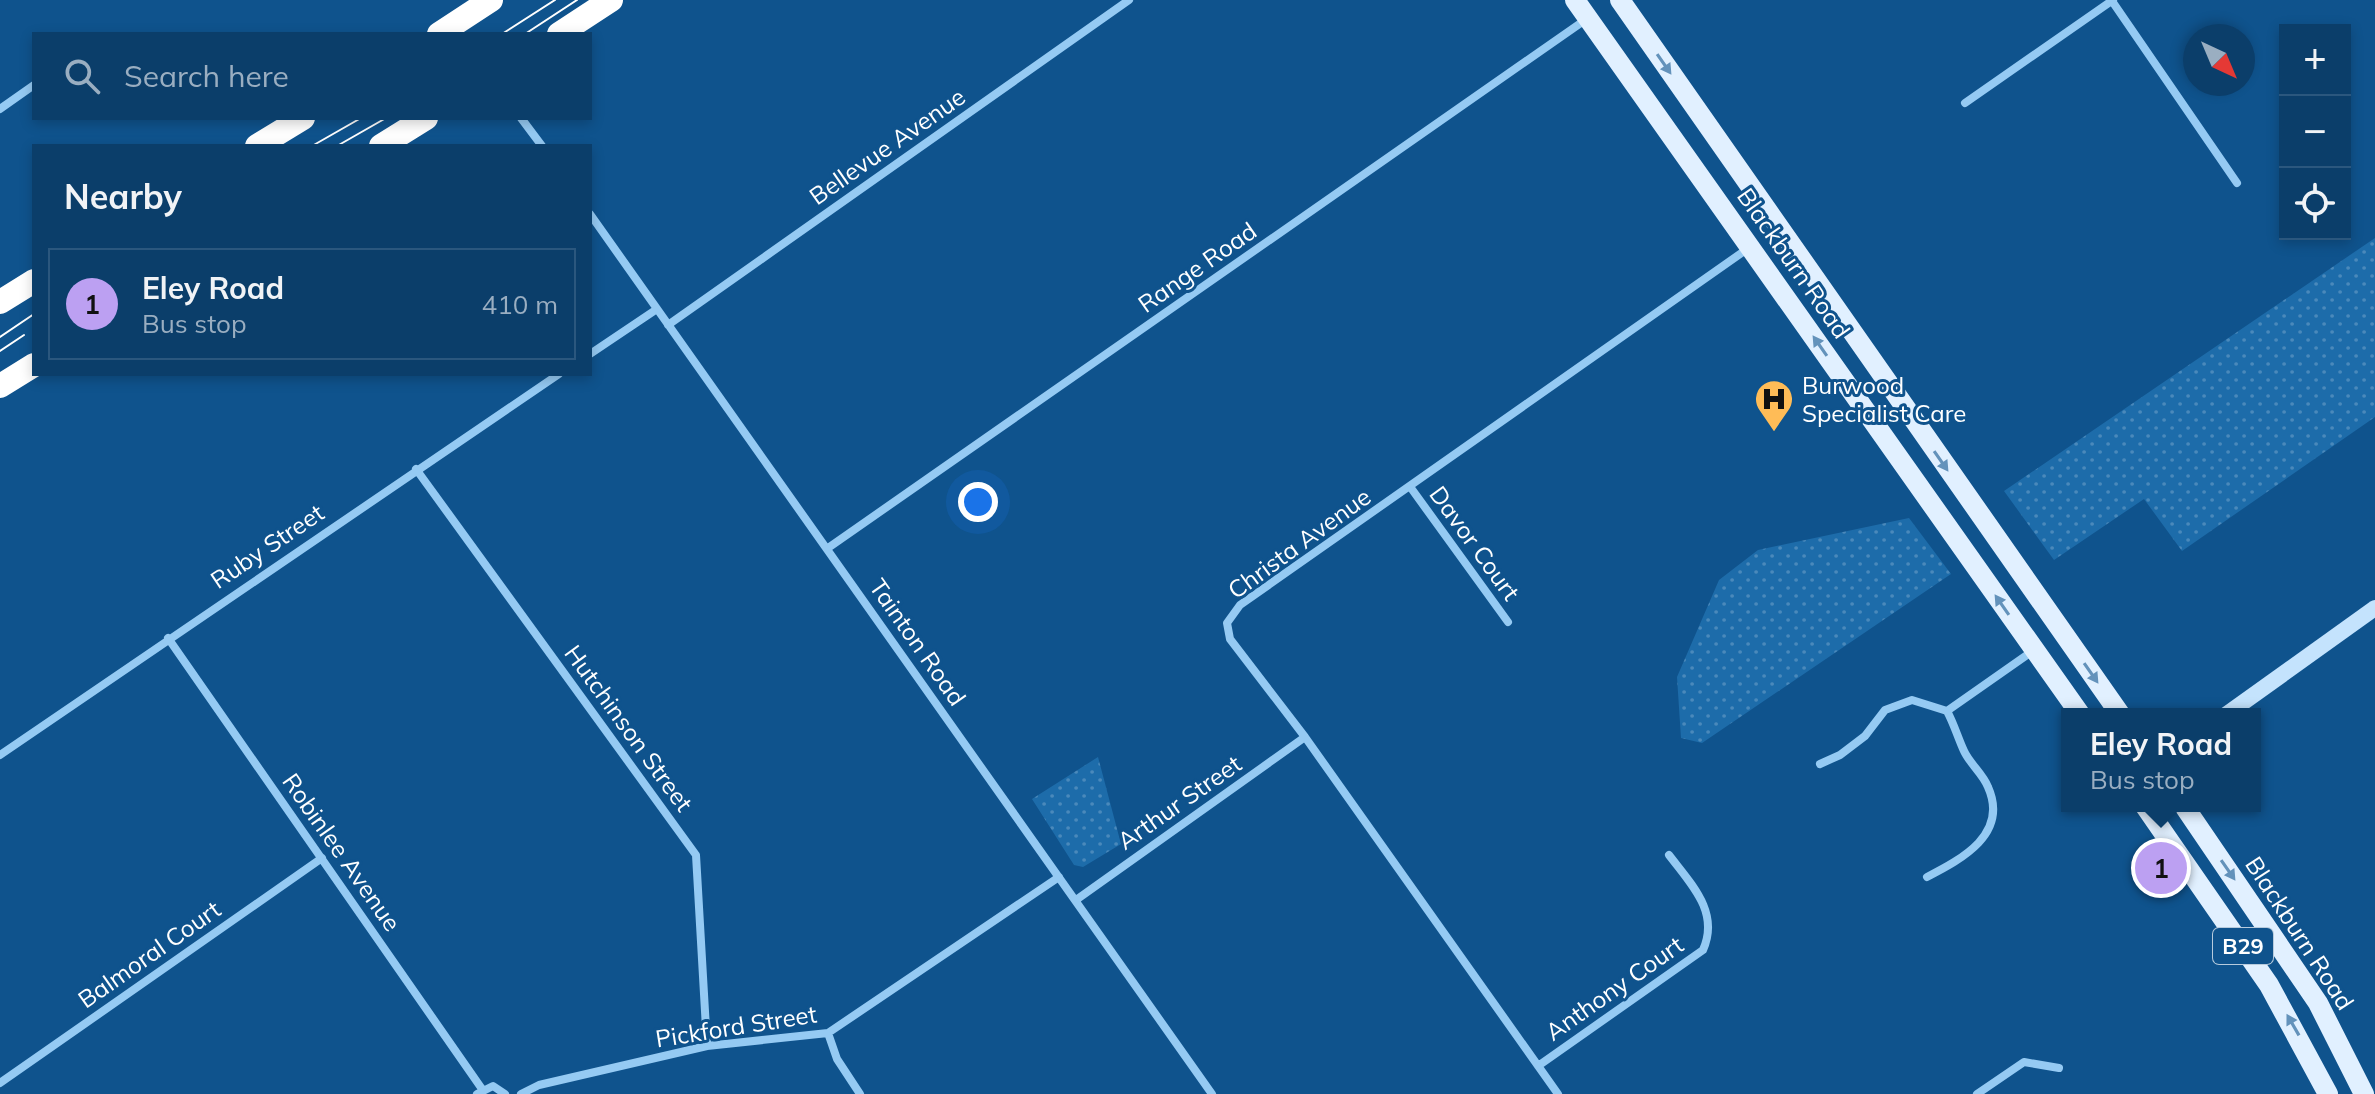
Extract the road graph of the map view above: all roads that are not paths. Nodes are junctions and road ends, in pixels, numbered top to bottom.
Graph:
1 (491, 0) edge
2 (611, 0) edge
3 (1129, 0) edge
4 (1575, 0) edge
5 (1620, 0) edge
6 (2113, 0) edge
7 (1588, 18) junction
8 (442, 32) edge
9 (562, 32) edge
10 (32, 86) edge
11 (1965, 103) dead end
12 (0, 109) edge
13 (300, 120) edge
14 (423, 120) edge
15 (522, 120) edge
16 (260, 144) edge
17 (384, 144) edge
18 (540, 144) edge
19 (2237, 183) dead end
20 (592, 217) edge
21 (1777, 227) junction
22 (1750, 246) junction
23 (32, 282) edge
24 (0, 302) edge
25 (657, 309) junction
26 (668, 325) junction
27 (592, 353) edge
28 (32, 366) edge
29 (556, 376) edge
30 (0, 386) edge
31 (416, 469) junction
32 (1411, 488) junction
33 (828, 548) junction
34 (2375, 608) edge
35 (1508, 622) dead end
36 (168, 638) junction
37 (2034, 650) junction
38 (2076, 708) edge
39 (2116, 708) edge
40 (2235, 708) edge
41 (1947, 711) junction
42 (1305, 737) junction
43 (0, 755) edge
44 (1820, 764) dead end
45 (2149, 812) edge
46 (2188, 812) edge
47 (1669, 855) dead end
48 (322, 858) junction
49 (1059, 877) junction
50 (1927, 877) dead end
51 (1076, 900) junction
52 (828, 1033) junction
53 (707, 1046) junction
54 (1538, 1066) junction
55 (2059, 1068) dead end
56 (0, 1083) edge
57 (479, 1092) edge
58 (505, 1094) edge
59 (521, 1094) edge
60 (860, 1094) edge
61 (1212, 1094) edge
62 (1558, 1094) edge
63 (1977, 1094) edge
64 (2328, 1094) edge
65 (2364, 1094) edge

1 - 8 highway
2 - 9 highway
3 - 26 street, Bellevue Avenue
4 - 7 main road, Blackburn Road
5 -> 21 main road, Blackburn Road
6 - 11 street
6 - 19 street
7 - 22 main road, Blackburn Road
7 - 33 street, Range Road
10 - 12 street
13 - 16 highway
14 - 17 highway
15 - 18 street
20 - 25 street, Tainton Road
21 - 22 main road
21 -> 39 main road, Blackburn Road
22 - 32 street, Christa Avenue
37 -> 22 main road, Blackburn Road
23 - 24 highway
25 - 26 street, Tainton Road
25 - 27 street
26 - 33 street, Tainton Road
28 - 30 highway
29 - 31 street, Ruby Street
31 - 36 street, Ruby Street
31 - 53 street, Hutchinson Street
32 - 35 street, Davor Court
32 - 42 street, Christa Avenue
33 - 49 street, Tainton Road
34 - 40 main road
36 - 43 street, Ruby Street
36 - 48 street, Robinlee Avenue
37 - 38 main road, Blackburn Road
37 - 41 street
41 - 44 street
41 - 50 street
42 - 51 street, Arthur Street
42 - 54 street, Christa Avenue
64 -> 45 main road, B29
46 -> 65 main road, Blackburn Road / B29
47 - 54 street, Anthony Court
48 - 56 street, Balmoral Court
48 - 57 street, Robinlee Avenue
49 - 51 street, Tainton Road
49 - 52 street, Pickford Street
51 - 61 street, Tainton Road
52 - 53 street, Pickford Street
52 - 60 street
53 - 59 street, Pickford Street
54 - 62 street, Christa Avenue
55 - 63 street
57 - 58 street

